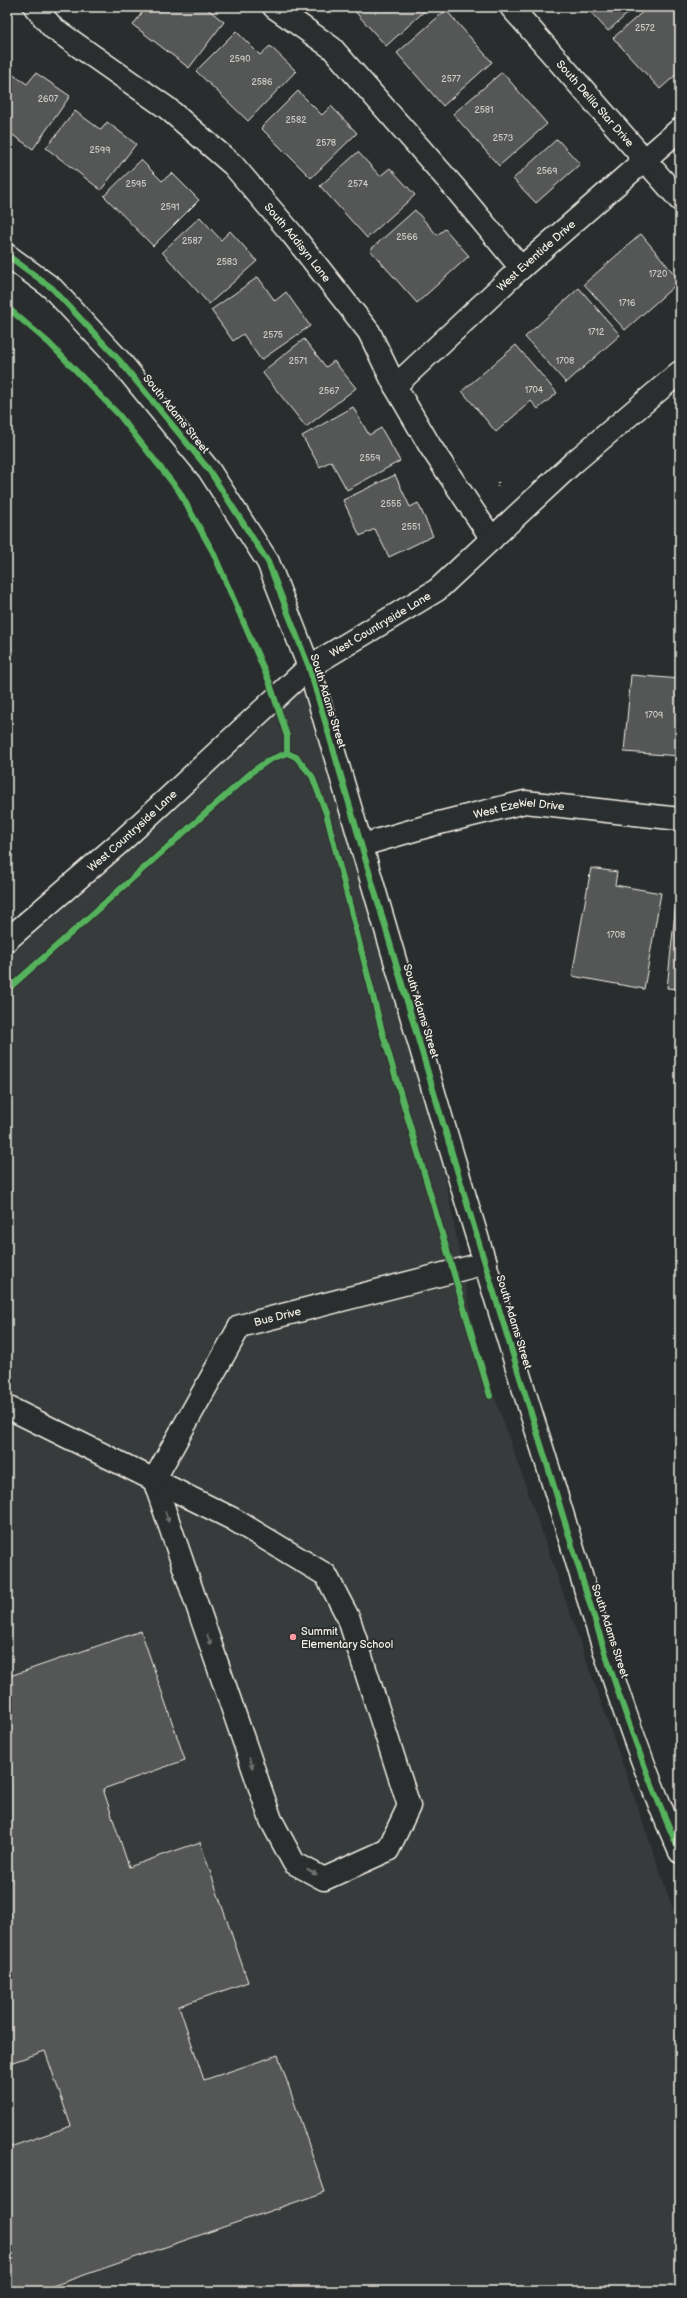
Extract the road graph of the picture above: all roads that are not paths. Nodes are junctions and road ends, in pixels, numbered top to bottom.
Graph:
1 (35, 7) edge
2 (274, 7) edge
3 (511, 7) edge
4 (680, 129) edge
5 (645, 159) junction
6 (680, 200) edge
7 (7, 255) edge
8 (521, 268) junction
9 (680, 372) edge
10 (395, 386) junction
11 (492, 539) junction
12 (309, 667) junction
13 (680, 819) edge
14 (362, 845) junction
15 (7, 940) edge
16 (486, 1263) junction
17 (7, 1407) edge
18 (154, 1480) junction
19 (680, 1852) edge

1 - 10 street, South Addisyn Lane
2 - 8 street
3 - 5 street, South Delila Star Drive
4 - 5 street, West Eventide Drive
5 - 6 street, South Delila Star Drive
5 - 8 street, West Eventide Drive
7 - 12 street, South Adams Street
8 - 10 street, West Eventide Drive
9 - 11 street, West Countryside Lane
10 - 11 street, South Addisyn Lane
11 - 12 street, West Countryside Lane
12 - 14 street, South Adams Street
12 - 15 street, West Countryside Lane
13 - 14 street, West Ezekiel Drive
14 - 16 street, South Adams Street
16 - 18 street, Bus Drive
16 - 19 street, South Adams Street
17 - 18 street
18 -> 18 street

